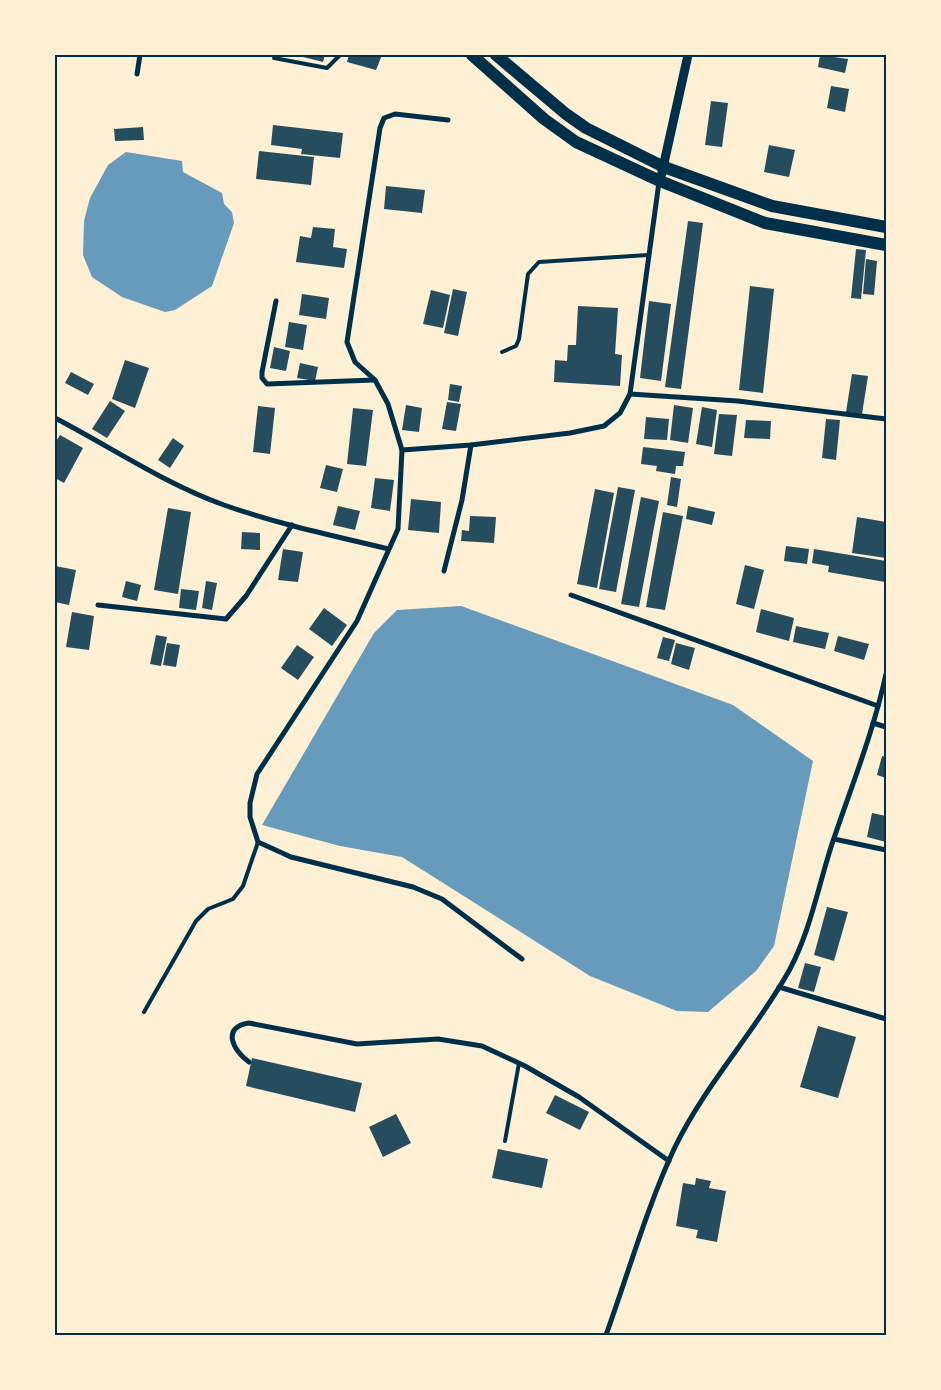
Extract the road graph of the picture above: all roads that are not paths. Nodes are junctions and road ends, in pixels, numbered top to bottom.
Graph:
1 (140, 55) edge
2 (340, 55) edge
3 (472, 55) edge
4 (496, 55) edge
5 (688, 55) edge
6 (274, 58) dead end
7 (136, 74) dead end
8 (448, 120) dead end
9 (664, 168) junction
10 (660, 181) junction
11 (886, 227) edge
12 (886, 245) edge
13 (648, 255) junction
14 (276, 301) dead end
15 (502, 352) dead end
16 (375, 380) junction
17 (630, 394) junction
18 (55, 418) edge
19 (886, 419) edge
20 (471, 445) junction
21 (402, 450) junction
22 (292, 525) junction
23 (389, 549) junction
24 (444, 571) dead end
25 (571, 595) dead end
26 (98, 605) dead end
27 (886, 674) edge
28 (878, 706) junction
29 (873, 723) junction
30 (886, 727) edge
31 (834, 839) junction
32 (258, 842) junction
33 (886, 850) edge
34 (522, 958) dead end
35 (779, 987) junction
36 (144, 1012) dead end
37 (886, 1019) edge
38 (249, 1062) dead end
39 (519, 1063) junction
40 (505, 1141) dead end
41 (669, 1161) junction
42 (606, 1335) edge

1 - 7 street
2 - 6 lane
3 - 10 main road
4 - 9 main road
5 - 9 street
8 - 16 street
9 - 10 street
9 - 11 main road
10 - 12 main road
10 - 13 street
13 - 15 lane
13 - 17 street
14 - 16 street
16 - 21 street
17 - 19 street
17 - 20 street
18 - 22 street
20 - 21 street
20 - 24 street
21 - 23 street
22 - 23 street
22 - 26 street
23 - 32 street
25 - 28 street
27 - 28 street
28 - 29 street
29 - 30 street
29 - 31 street
31 - 33 street
31 - 35 street
32 - 34 street
32 - 36 lane
35 - 37 street
35 - 41 street
38 - 39 street
39 - 40 lane
39 - 41 street
41 - 42 street

